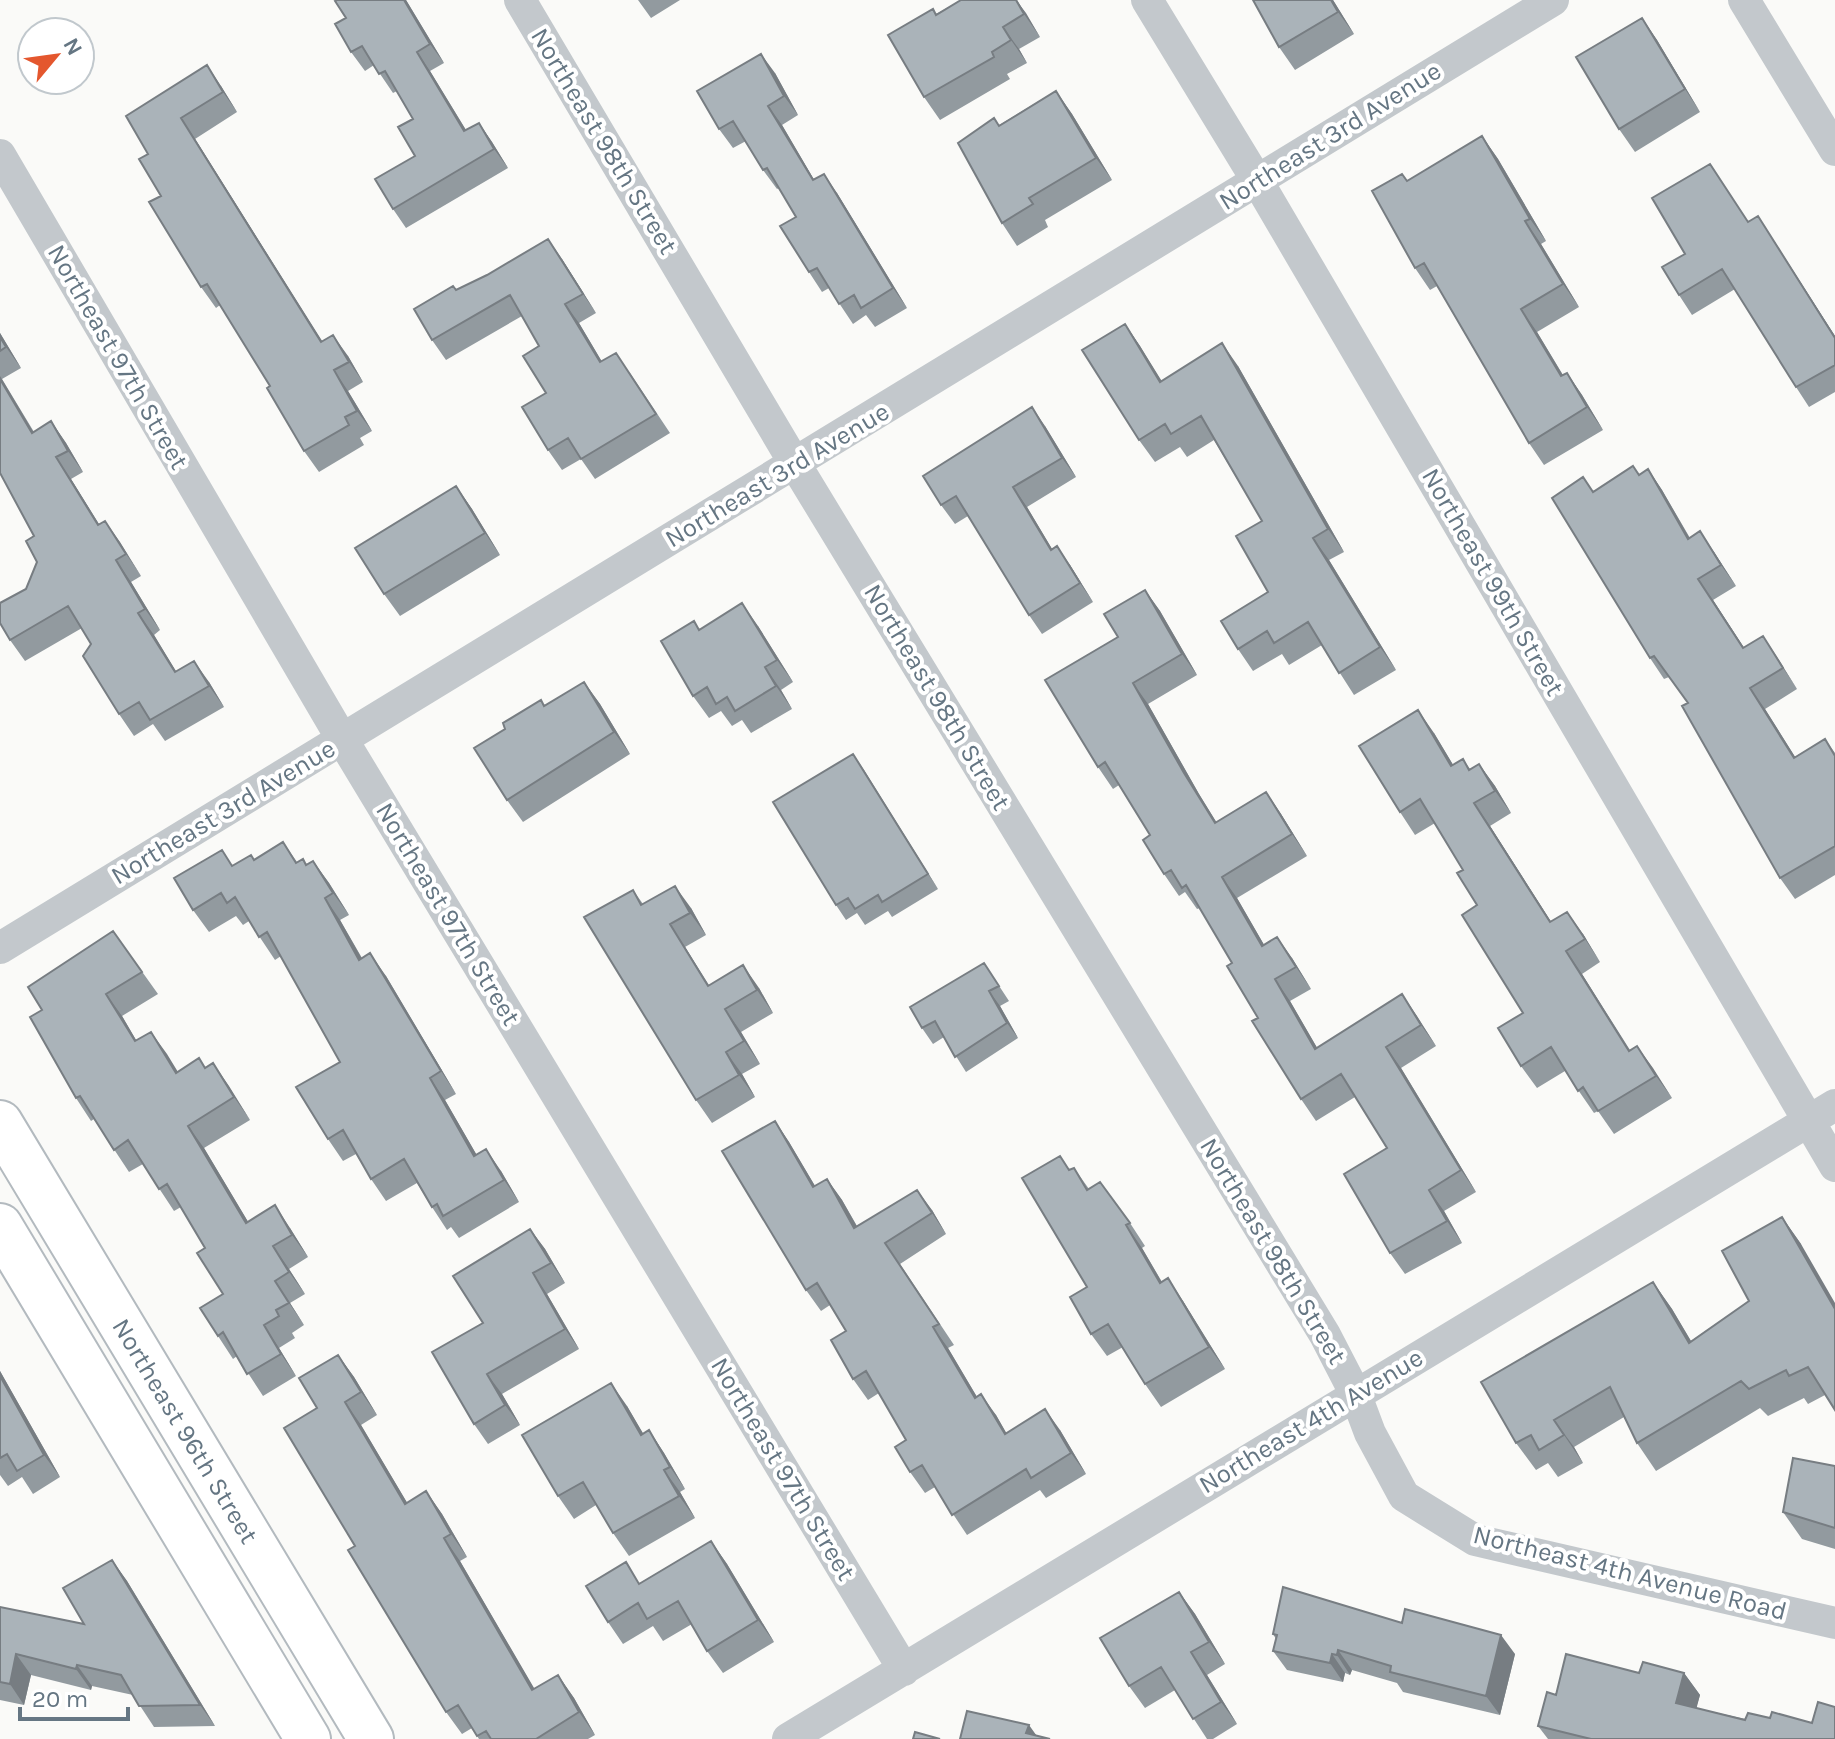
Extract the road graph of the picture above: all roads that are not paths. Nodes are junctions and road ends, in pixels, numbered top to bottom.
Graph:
1 (520, 0) edge
2 (1147, 0) edge
3 (1553, 0) edge
4 (1744, 0) edge
5 (1835, 150) edge
6 (0, 155) edge
7 (1258, 182) junction
8 (795, 464) junction
9 (342, 739) junction
10 (0, 948) edge
11 (1822, 1113) edge
12 (0, 1123) edge
13 (1835, 1166) edge
14 (0, 1226) edge
15 (1355, 1393) junction
16 (1835, 1623) edge
17 (904, 1670) junction
18 (303, 1735) edge
19 (371, 1739) edge
20 (788, 1739) edge

1 - 8 street, Northeast 98th Street
2 - 7 street, Northeast 99th Street
3 - 7 street, Northeast 3rd Avenue
4 - 5 street
6 - 9 street, Northeast 97th Street
7 - 8 street, Northeast 3rd Avenue
7 - 11 street, Northeast 99th Street
8 - 9 street, Northeast 3rd Avenue
8 - 15 street, Northeast 98th Street
9 - 10 street, Northeast 3rd Avenue
9 - 17 street, Northeast 97th Street
11 - 13 street, Northeast 99th Street
11 - 15 street, Northeast 4th Avenue
12 - 19 street, Northeast 96th Street
14 - 18 street, Northeast 96th Street
15 - 16 street, Northeast 4th Avenue Road
15 - 17 street, Northeast 4th Avenue
17 - 20 street, Northeast 4th Avenue

